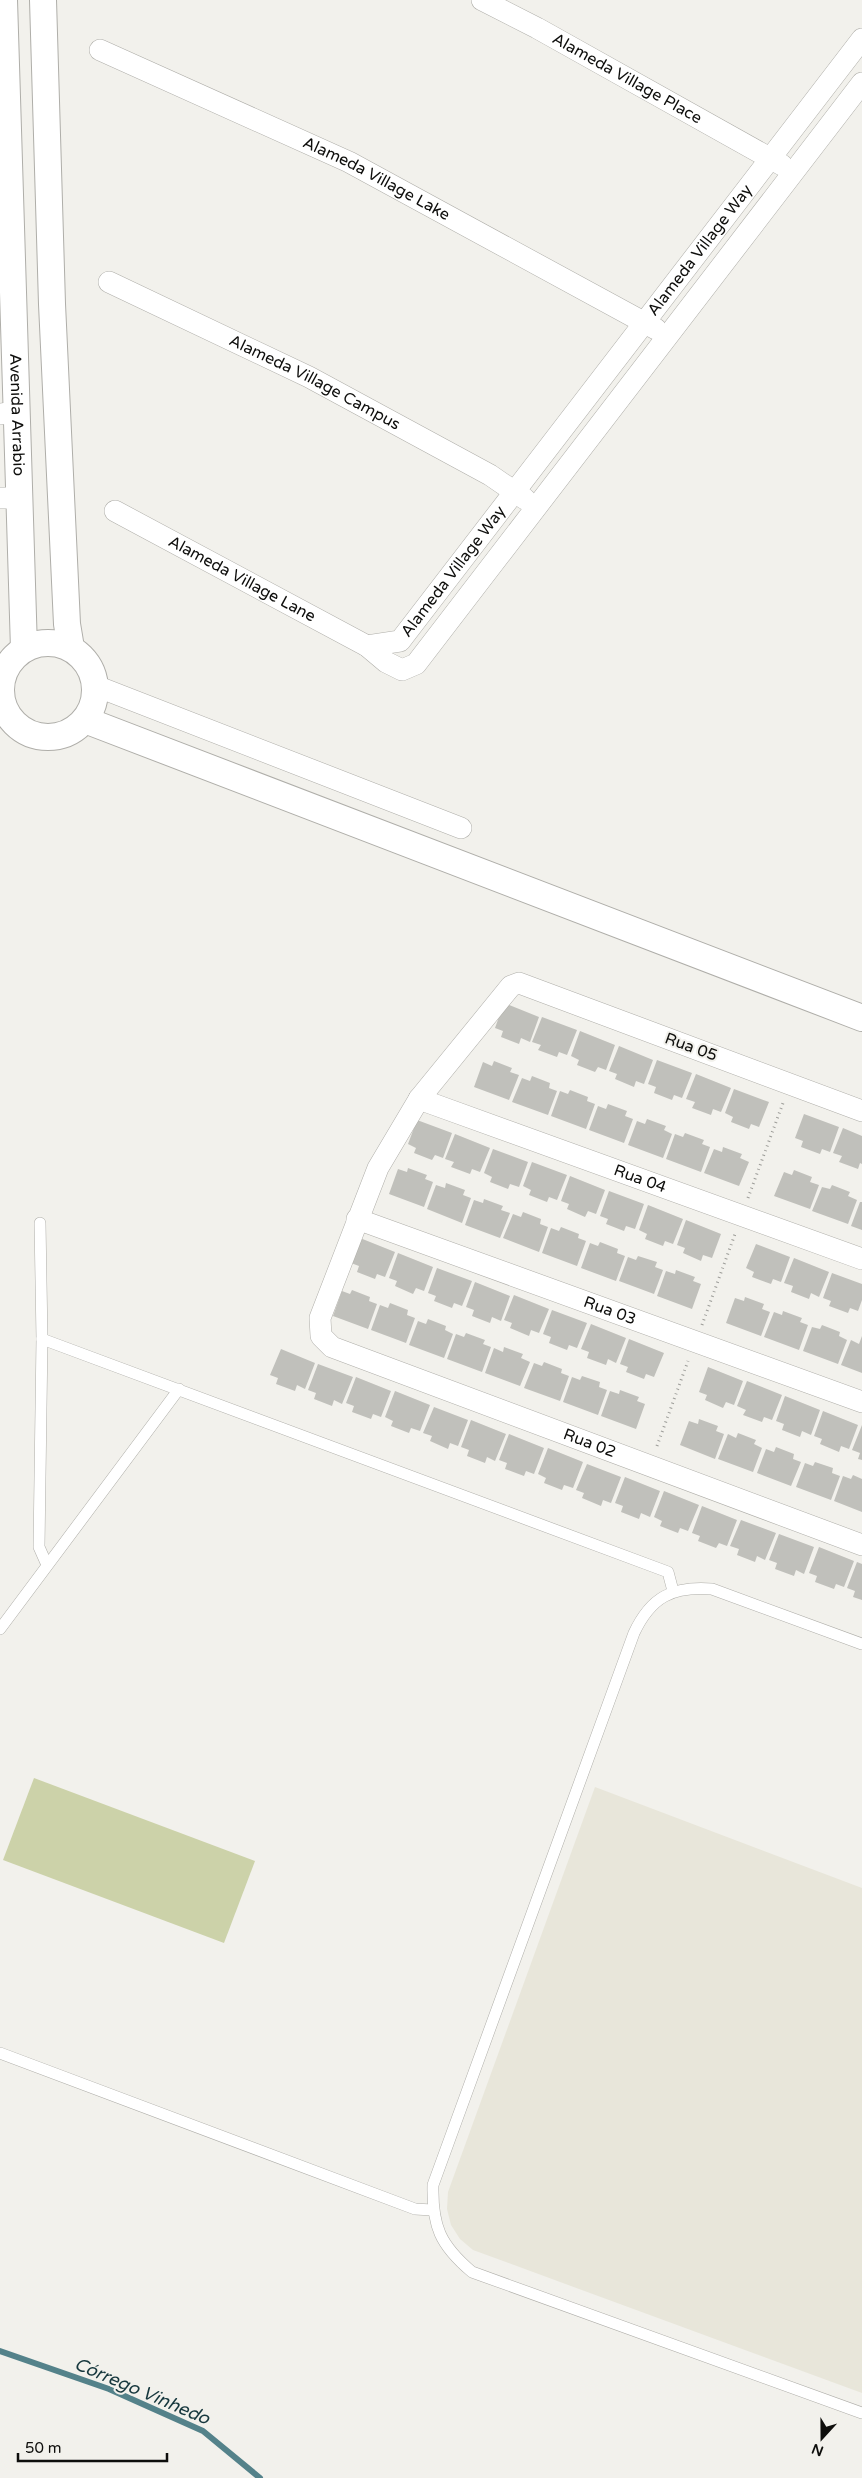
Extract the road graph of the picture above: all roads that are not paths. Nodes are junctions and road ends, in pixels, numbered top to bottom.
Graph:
1 (4, 0) edge
2 (43, 0) edge
3 (482, 0) edge
4 (862, 39) edge
5 (100, 50) dead end
6 (862, 83) edge
7 (771, 158) junction
8 (794, 172) junction
9 (109, 282) dead end
10 (12, 302) junction
11 (52, 304) junction
12 (645, 322) junction
13 (668, 336) junction
14 (8, 413) edge
15 (514, 492) junction
16 (9, 498) edge
17 (537, 506) junction
18 (115, 511) dead end
19 (367, 646) junction
20 (71, 648) junction
21 (10, 660) edge
22 (96, 686) junction
23 (85, 720) junction
24 (460, 828) dead end
25 (862, 1018) edge
26 (419, 1099) junction
27 (862, 1111) edge
28 (357, 1219) junction
29 (40, 1223) dead end
30 (862, 1259) edge
31 (42, 1339) junction
32 (179, 1390) junction
33 (862, 1402) edge
34 (862, 1545) edge
35 (47, 1565) junction
36 (673, 1591) junction
37 (0, 1629) edge
38 (862, 1644) edge
39 (0, 2053) edge
40 (432, 2210) junction
41 (862, 2413) edge

1 - 10 street, Avenida Arrabio
2 - 11 street
3 - 7 street, Alameda Village Place
4 - 7 street, Alameda Village Way
5 - 12 street, Alameda Village Lake
6 - 8 street, Alameda Village Way
7 - 8 street, Alameda Village Place
7 - 12 street, Alameda Village Way
8 - 13 street, Alameda Village Way
9 - 15 street, Alameda Village Campus
10 - 11 street
10 - 14 street, Avenida Arrabio
11 - 20 street
12 - 13 street, Alameda Village Lake
12 - 15 street, Alameda Village Way
13 - 17 street, Alameda Village Way
14 - 16 street, Avenida Arrabio
15 - 17 street, Alameda Village Campus
15 - 19 street, Alameda Village Way
16 - 21 street, Avenida Arrabio
17 - 19 street, Alameda Village Way
18 - 19 street, Alameda Village Lane
20 - 21 street
20 - 22 street
21 - 23 street
22 - 23 street
22 - 24 street
23 - 25 street
26 - 27 street, Rua 05
26 - 28 street
26 - 30 street, Rua 04
28 - 33 street, Rua 03
28 - 34 street, Rua 02
29 - 31 lane
31 - 32 lane
31 - 35 lane
32 - 35 lane
32 - 36 lane
35 - 37 lane
36 - 38 lane
36 - 40 lane
39 - 40 lane
40 - 41 lane

